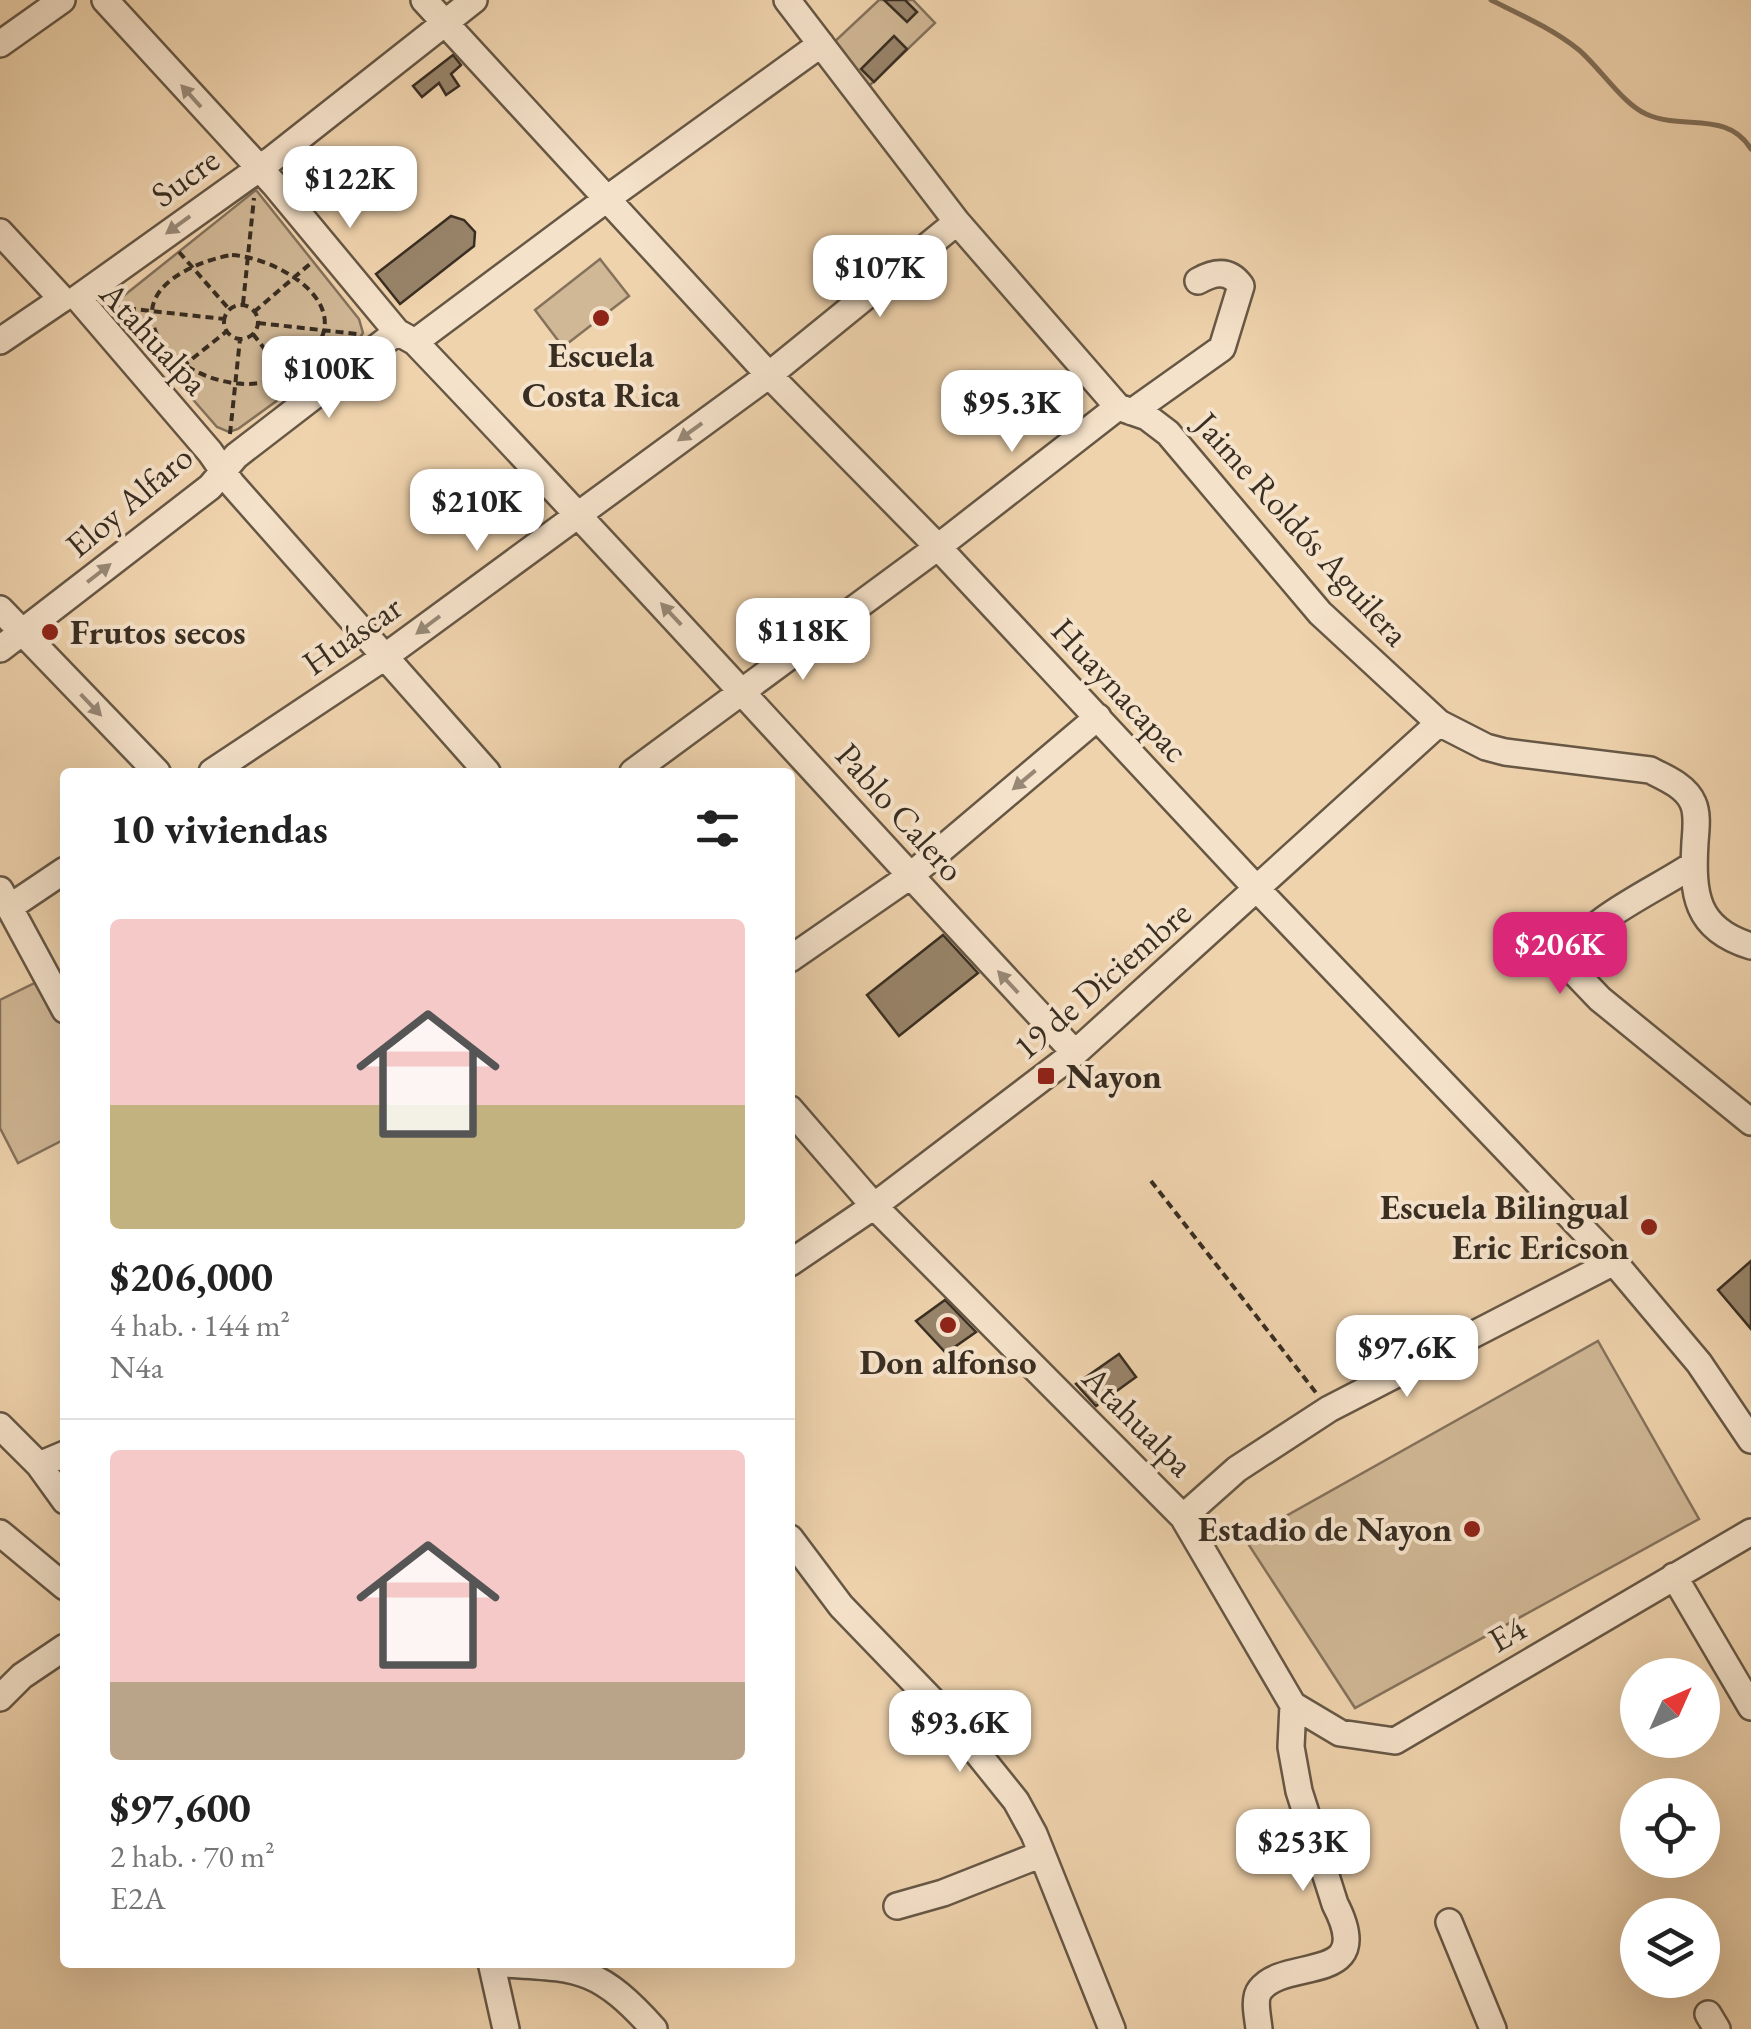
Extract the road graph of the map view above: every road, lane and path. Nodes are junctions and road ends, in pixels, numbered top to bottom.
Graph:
1 (62, 0) edge
2 (105, 0) edge
3 (424, 0) edge
4 (474, 0) edge
5 (788, 0) edge
6 (444, 22) junction
7 (0, 44) edge
8 (821, 44) junction
9 (257, 168) junction
10 (608, 198) junction
11 (957, 222) junction
12 (0, 232) edge
13 (172, 245) dead end
14 (320, 255) dead end
15 (248, 256) junction
16 (191, 266) junction
17 (295, 276) junction
18 (1198, 281) dead end
19 (74, 300) junction
20 (243, 304) junction
21 (229, 309) junction
22 (151, 311) junction
23 (254, 312) junction
24 (224, 319) junction
25 (258, 322) junction
26 (326, 330) junction
27 (227, 331) junction
28 (253, 334) junction
29 (401, 337) junction
30 (240, 339) junction
31 (0, 341) edge
32 (184, 364) junction
33 (284, 374) junction
34 (769, 375) junction
35 (165, 382) dead end
36 (235, 384) junction
37 (299, 395) dead end
38 (1125, 409) junction
39 (222, 439) dead end
40 (223, 469) junction
41 (576, 514) junction
42 (938, 546) junction
43 (0, 609) edge
44 (22, 633) junction
45 (0, 649) edge
46 (384, 658) junction
47 (744, 692) junction
48 (1098, 717) junction
49 (1438, 723) junction
50 (153, 768) edge
51 (218, 768) edge
52 (483, 768) edge
53 (638, 768) edge
54 (1694, 864) junction
55 (60, 872) edge
56 (910, 876) junction
57 (1258, 890) junction
58 (5, 898) edge
59 (1751, 946) edge
60 (795, 956) edge
61 (60, 1001) edge
62 (1075, 1054) junction
63 (795, 1115) edge
64 (1751, 1122) edge
65 (1150, 1181) dead end
66 (874, 1206) junction
67 (795, 1259) edge
68 (1614, 1262) junction
69 (1329, 1409) junction
70 (0, 1426) edge
71 (1751, 1440) edge
72 (60, 1456) edge
73 (39, 1464) junction
74 (60, 1494) edge
75 (1183, 1516) junction
76 (0, 1532) edge
77 (1751, 1532) edge
78 (795, 1545) edge
79 (1674, 1576) junction
80 (60, 1583) edge
81 (60, 1650) edge
82 (0, 1698) edge
83 (1293, 1705) junction
84 (1751, 1707) edge
85 (1042, 1854) junction
86 (897, 1906) dead end
87 (1449, 1922) dead end
88 (492, 1968) edge
89 (562, 1968) edge
90 (506, 2029) edge
91 (654, 2029) edge
92 (1112, 2029) edge
93 (1260, 2029) edge
94 (1493, 2029) edge

1 - 7 street
9 -> 2 street, Pablo Calero
3 - 6 street, Huaynacapac
4 - 6 street, Sucre
5 - 8 street, Jaime Roldós Aguilera
6 - 9 street, Sucre
6 - 10 street, Huaynacapac
8 - 10 street, Eloy Alfaro
8 - 11 street, Jaime Roldós Aguilera
9 - 15 path
9 -> 19 street, Sucre
9 - 29 street, Pablo Calero
10 - 29 street, Eloy Alfaro
10 - 34 street, Huaynacapac
11 - 34 street, Huáscar
11 - 38 street, Jaime Roldós Aguilera
12 - 19 street, Atahualpa
13 - 16 path
14 - 17 path
15 - 16 path
15 - 17 path
15 - 20 path
16 - 21 path
16 - 22 path
17 - 23 path
17 - 26 path
18 - 38 street
19 - 22 path
19 - 31 street, Sucre
19 - 40 street, Atahualpa
20 - 21 path
20 - 23 path
21 - 24 path
22 - 24 path
22 - 32 path
23 - 25 path
24 - 27 path
25 - 26 path
25 - 28 path
26 - 29 path
26 - 33 path
27 - 30 path
27 - 32 path
28 - 30 path
28 - 33 path
29 - 40 street, Eloy Alfaro
29 - 41 street, Pablo Calero
30 - 36 path
32 - 35 path
32 - 36 path
33 - 36 path
33 - 37 path
34 -> 41 street, Huáscar
34 - 42 street, Huaynacapac
36 - 39 path
38 - 42 street
38 - 49 street, Jaime Roldós Aguilera
44 -> 40 street, Eloy Alfaro
40 - 46 street, Atahualpa
41 -> 46 street, Huáscar
47 -> 41 street, Pablo Calero
42 - 47 street
42 - 48 street, Huaynacapac
43 - 44 street
44 - 45 street, Eloy Alfaro
44 -> 50 street
46 - 51 street, Huáscar
46 - 52 street, Atahualpa
47 - 53 street
47 - 56 street, Pablo Calero
48 -> 56 street
48 - 57 street, Huaynacapac
49 - 54 street, Jaime Roldós Aguilera
49 - 57 street, 19 de Diciembre
54 - 59 street, Jaime Roldós Aguilera
54 - 64 street
55 - 58 street
56 - 60 street
62 -> 56 street, Pablo Calero
57 - 62 street, 19 de Diciembre
57 - 68 street, Huaynacapac
58 - 61 street
62 - 66 street, 19 de Diciembre
63 - 66 street, Atahualpa
65 - 69 path
66 - 67 street, 19 de Diciembre
66 - 75 street, Atahualpa
68 - 69 street
68 - 71 street, Huaynacapac
69 - 75 street
70 - 73 street
72 - 73 street
73 - 74 street
75 - 83 street, Atahualpa
76 - 80 street
77 - 79 street, E4
78 - 85 street
79 - 83 street, E4
79 - 84 street
81 - 82 street
83 - 93 street
85 - 86 street
85 - 92 street
87 - 94 street
88 - 90 street
89 - 91 street

